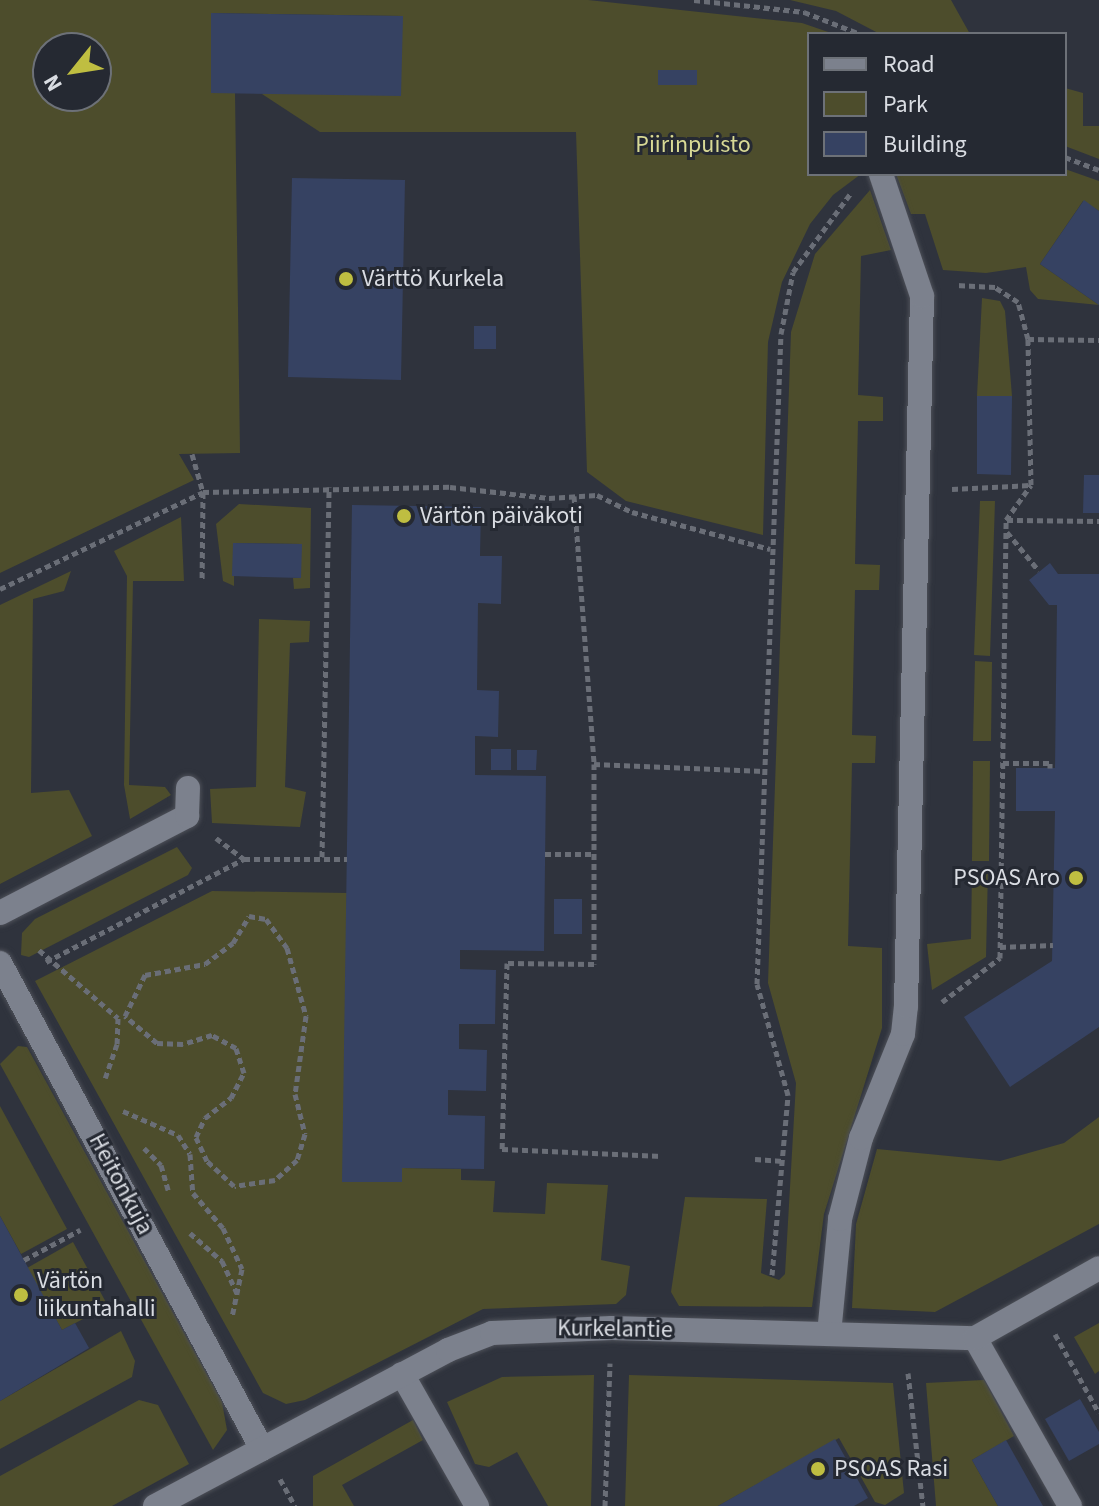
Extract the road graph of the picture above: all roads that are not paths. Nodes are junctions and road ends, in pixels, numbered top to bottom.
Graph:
1 (882, 176) edge
2 (188, 788) dead end
3 (2, 912) edge
4 (5, 971) edge
5 (1099, 1268) edge
6 (829, 1334) junction
7 (975, 1338) junction
8 (402, 1374) junction
9 (262, 1449) junction
10 (155, 1506) edge
11 (477, 1506) edge
12 (1070, 1506) edge

1 - 6 street
2 - 3 street
4 - 9 street, Heitonkuja
5 - 7 street
6 - 7 street, Kurkelantie
6 - 8 street, Kurkelantie
7 - 12 street
8 - 9 street, Kurkelantie
8 - 11 street
9 - 10 street, Kurkelantie

